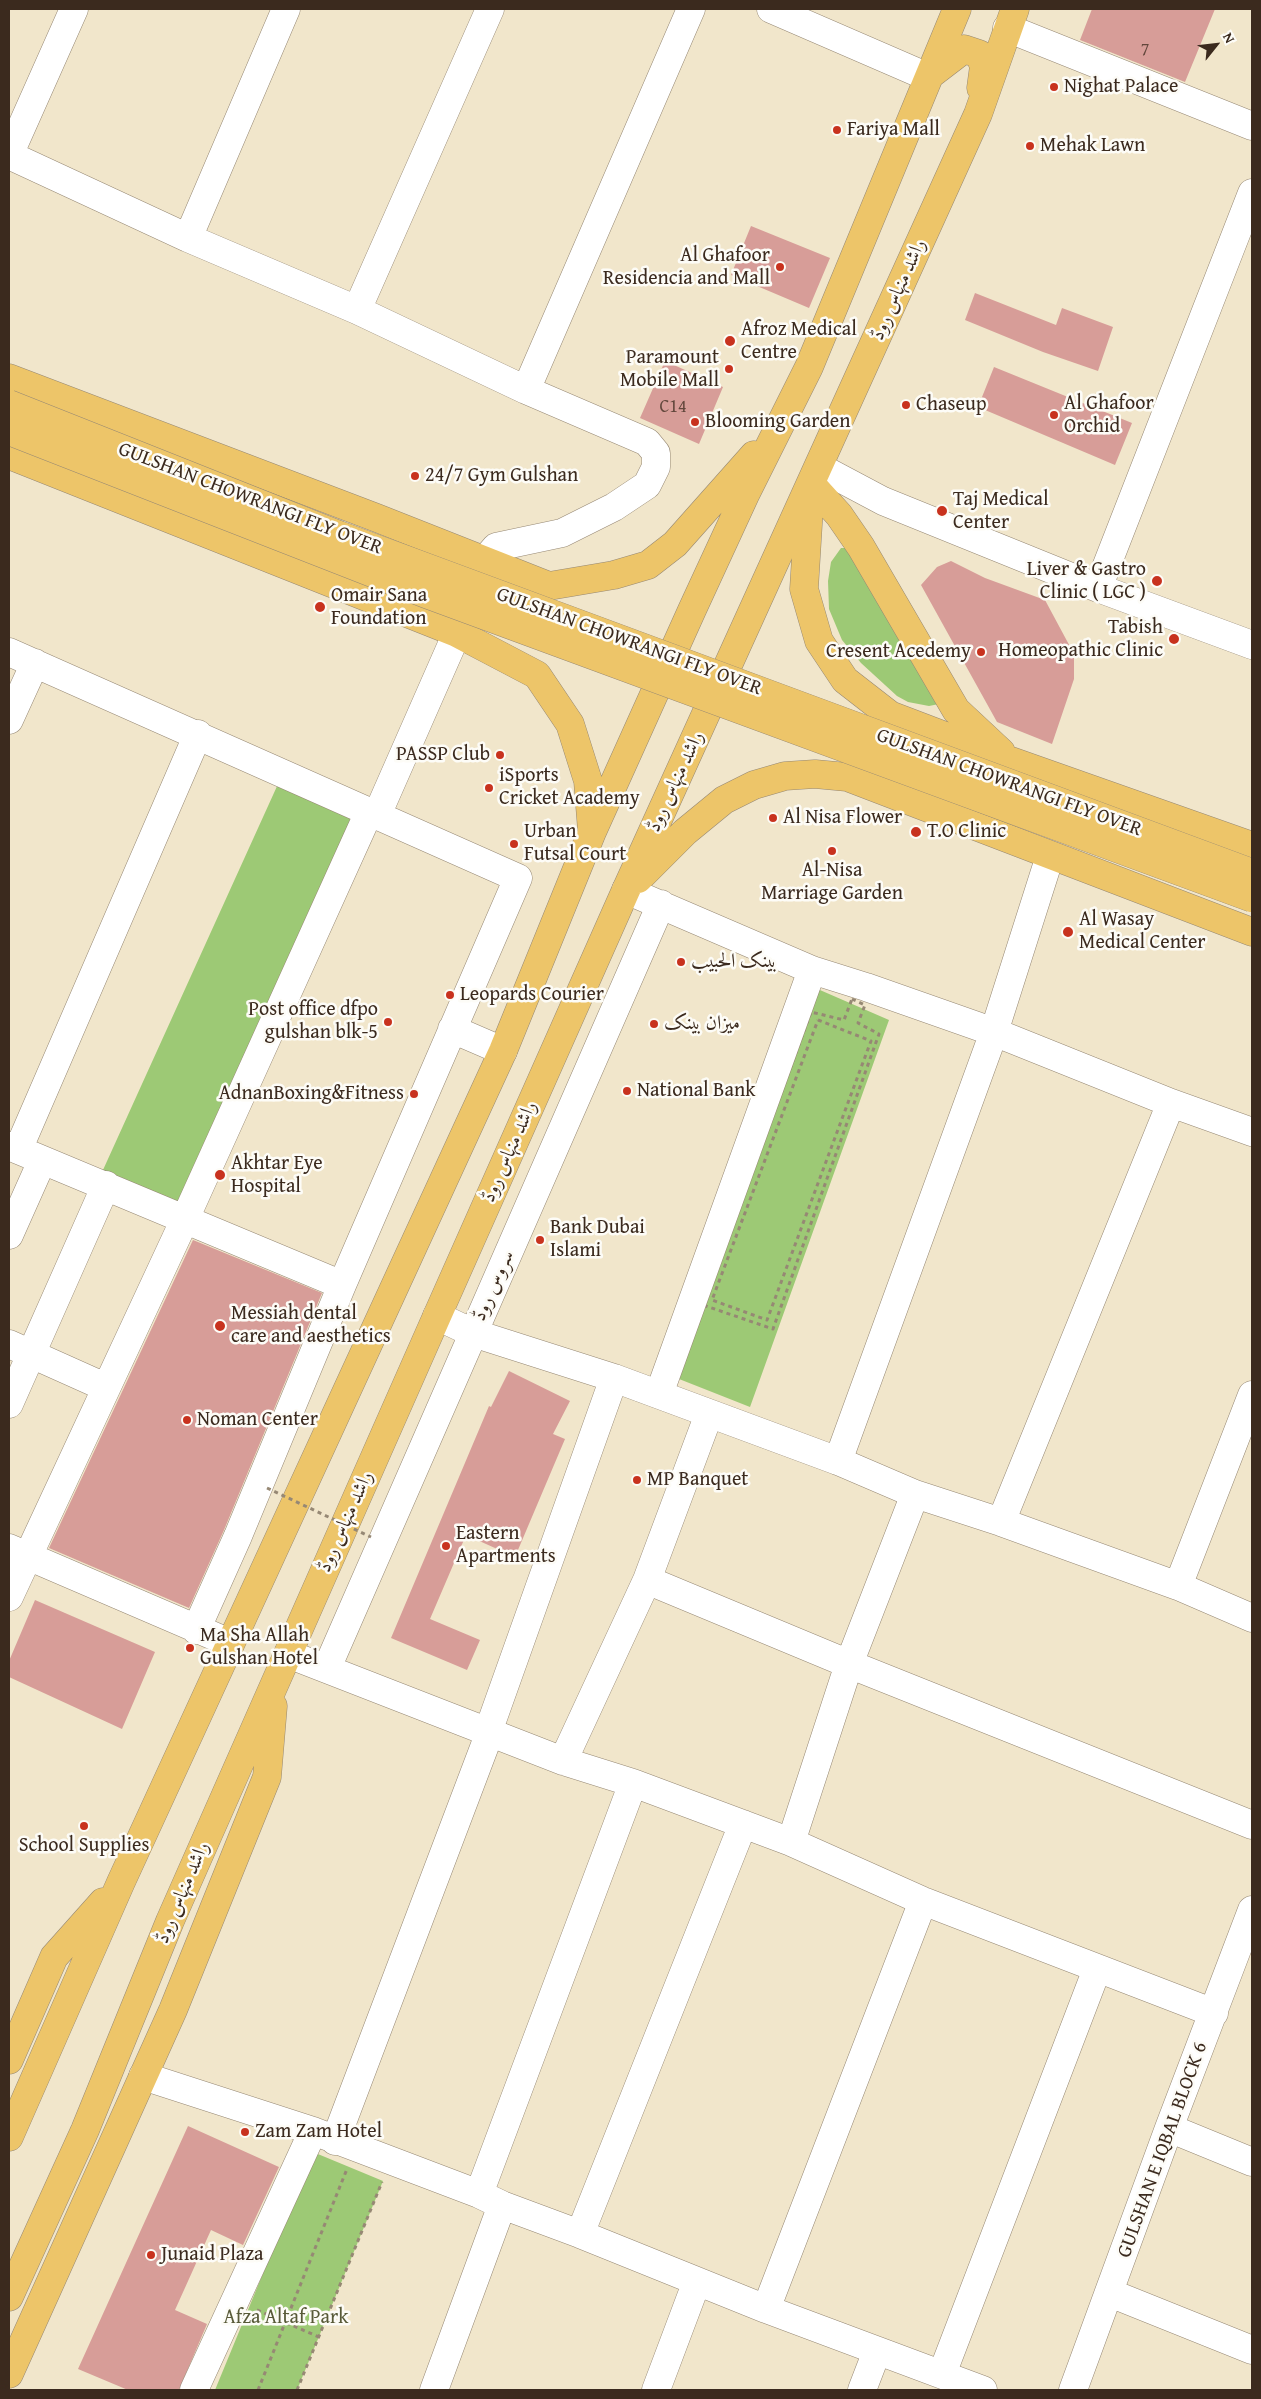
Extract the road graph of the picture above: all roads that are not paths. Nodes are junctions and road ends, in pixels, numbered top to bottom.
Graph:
1 (74, 9) edge
2 (286, 9) edge
3 (490, 9) edge
4 (691, 9) edge
5 (771, 9) edge
6 (957, 9) edge
7 (1011, 18) edge
8 (928, 77) junction
9 (978, 114) junction
10 (1252, 126) edge
11 (9, 155) edge
12 (1252, 193) edge
13 (188, 238) junction
14 (357, 310) junction
15 (9, 378) edge
16 (526, 390) junction
17 (9, 404) edge
18 (780, 424) junction
19 (9, 431) edge
20 (9, 455) edge
21 (815, 476) junction
22 (484, 561) junction
23 (1098, 588) junction
24 (457, 633) junction
25 (1250, 638) edge
26 (9, 652) edge
27 (35, 663) junction
28 (9, 720) edge
29 (198, 734) junction
30 (1011, 761) junction
31 (373, 814) junction
32 (592, 832) junction
33 (1252, 846) edge
34 (1050, 856) junction
35 (1252, 872) edge
36 (626, 890) junction
37 (1252, 898) edge
38 (660, 904) junction
39 (1252, 932) edge
40 (812, 970) junction
41 (452, 1029) junction
42 (994, 1032) junction
43 (503, 1051) junction
44 (1171, 1103) junction
45 (1252, 1132) edge
46 (23, 1152) edge
47 (106, 1185) junction
48 (184, 1219) junction
49 (9, 1235) edge
50 (342, 1285) junction
51 (437, 1316) junction
52 (473, 1333) junction
53 (20, 1349) edge
54 (614, 1378) junction
55 (105, 1387) junction
56 (659, 1394) junction
57 (1252, 1395) edge
58 (9, 1404) edge
59 (709, 1414) junction
60 (838, 1461) junction
61 (915, 1494) junction
62 (1001, 1522) junction
63 (18, 1552) edge
64 (646, 1580) junction
65 (1178, 1586) junction
66 (9, 1597) edge
67 (1252, 1618) edge
68 (196, 1630) junction
69 (230, 1643) junction
70 (288, 1654) junction
71 (848, 1664) junction
72 (326, 1668) junction
73 (275, 1685) junction
74 (489, 1732) junction
75 (563, 1761) junction
76 (633, 1783) junction
77 (743, 1824) junction
78 (1252, 1825) edge
79 (791, 1842) junction
80 (120, 1882) junction
81 (923, 1901) junction
82 (1252, 1910) edge
83 (1097, 1969) junction
84 (1214, 2013) junction
85 (9, 2060) edge
86 (143, 2076) junction
87 (1169, 2128) junction
88 (324, 2136) junction
89 (9, 2137) edge
90 (1252, 2162) edge
91 (491, 2200) junction
92 (580, 2234) junction
93 (697, 2281) junction
94 (1110, 2293) junction
95 (9, 2297) edge
96 (766, 2309) junction
97 (1252, 2350) edge
98 (877, 2351) junction
99 (9, 2374) edge
100 (942, 2374) junction
101 (194, 2390) edge
102 (434, 2390) edge
103 (656, 2390) edge
104 (862, 2390) edge
105 (983, 2390) edge
106 (1073, 2390) edge

1 - 11 street
2 - 13 street
3 - 14 street
4 - 16 street
5 - 8 street
6 - 8 main road
7 - 9 main road, راشد منہاس روڈ
7 - 10 street
8 - 9 main road
8 - 18 main road
9 - 21 main road, راشد منہاس روڈ
11 - 13 street
12 - 23 street
13 - 14 street
14 - 16 street
15 - 22 main road
16 - 22 street
17 - 35 main road, GULSHAN CHOWRANGI FLY OVER, bridge
18 - 22 main road
18 - 32 main road
19 - 37 main road, GULSHAN CHOWRANGI FLY OVER, bridge
20 - 24 main road
21 - 23 street
21 - 30 main road
21 - 30 main road
21 - 36 main road, راشد منہاس روڈ
22 - 24 street
23 - 25 street
24 - 31 street
24 - 32 main road
26 - 27 street
27 - 28 street
27 - 29 street
29 - 31 street
29 - 46 street
30 - 33 main road
31 - 41 street
31 - 48 street
32 - 43 main road
34 - 36 main road
34 - 39 main road
34 - 42 street
36 - 38 street
36 - 51 main road, راشد منہاس روڈ
38 - 40 street
38 - 52 street, سروس روڈ
40 - 42 street
40 - 56 street
41 - 43 street
41 - 50 street
42 - 44 street
42 - 60 street
43 - 69 main road
44 - 45 street
44 - 62 street
46 - 47 street
46 - 49 street
47 - 48 street
47 - 53 street
48 - 50 street
48 - 55 street
50 - 68 street
51 - 52 street
51 - 70 main road, راشد منہاس روڈ
52 - 54 street
52 - 72 street, سروس روڈ
53 - 55 street
53 - 58 street
54 - 56 street
54 - 74 street
55 - 63 street
56 - 59 street
57 - 65 street
59 - 60 street
59 - 64 street
60 - 61 street
61 - 62 street
61 - 71 street
62 - 65 street
63 - 66 street
63 - 68 street
64 - 71 street
64 - 75 street
65 - 67 street
68 - 69 street
69 - 80 main road
70 - 72 street
70 - 73 main road, راشد منہاس روڈ
71 - 78 street
71 - 79 street
72 - 74 street
73 - 86 main road
73 - 95 main road, راشد منہاس روڈ
74 - 75 street
74 - 88 street
75 - 76 street
76 - 77 street
76 - 91 street
77 - 79 street
77 - 92 street
79 - 81 street
80 - 85 main road
80 - 89 main road
81 - 83 street
81 - 96 street
82 - 84 street, GULSHAN E IQBAL BLOCK 6
83 - 84 street
83 - 100 street
84 - 87 street, GULSHAN E IQBAL BLOCK 6
86 - 88 street
86 - 99 main road
87 - 90 street
87 - 94 street, GULSHAN E IQBAL BLOCK 6
88 - 91 street
88 - 101 street
91 - 92 street
91 - 102 street
92 - 93 street
93 - 96 street
93 - 103 street
94 - 97 street
94 - 106 street, GULSHAN E IQBAL BLOCK 6
96 - 98 street
98 - 100 street
98 - 104 street
100 - 105 street

